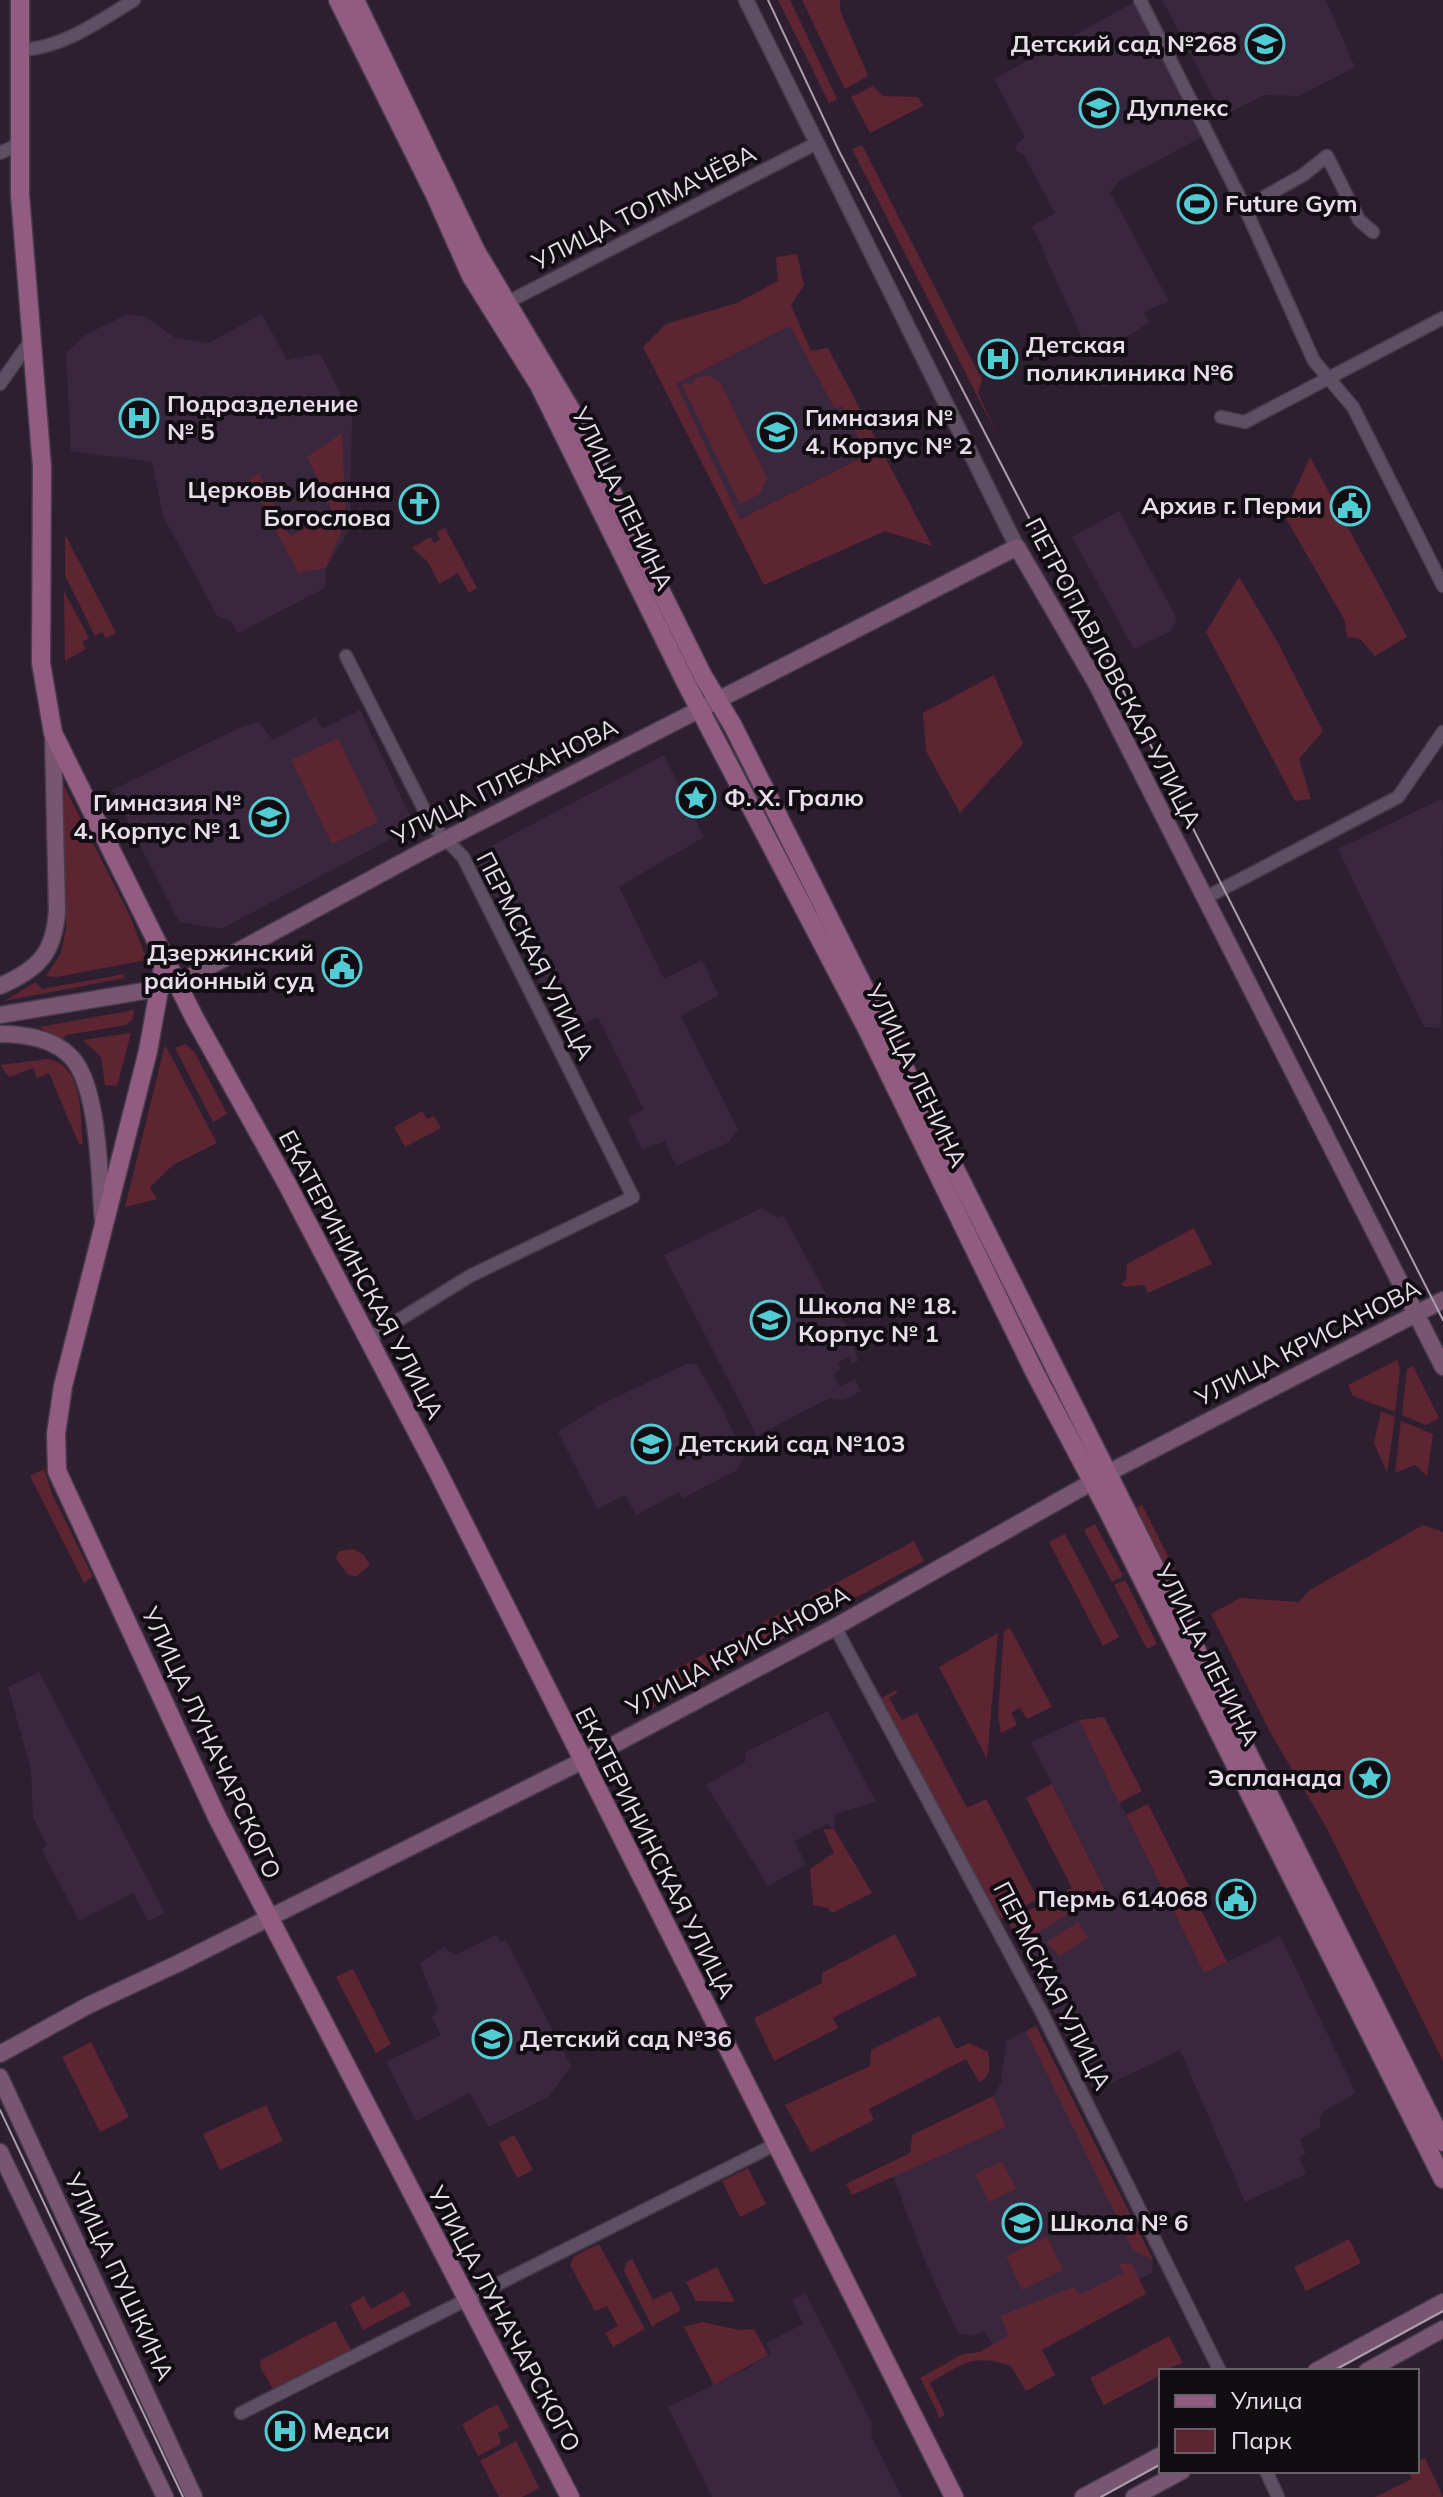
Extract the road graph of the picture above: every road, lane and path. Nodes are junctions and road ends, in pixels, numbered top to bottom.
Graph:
1 (20, 0) edge
2 (134, 0) edge
3 (338, 0) edge
4 (355, 0) edge
5 (746, 0) edge
6 (1140, 0) edge
7 (19, 50) junction
8 (817, 143) junction
9 (19, 144) junction
10 (0, 153) edge
11 (1245, 208) junction
12 (1373, 232) dead end
13 (499, 307) junction
14 (1443, 318) edge
15 (31, 340) junction
16 (1329, 379) junction
17 (0, 384) edge
18 (1221, 417) dead end
19 (1017, 547) junction
20 (1443, 586) edge
21 (346, 656) dead end
22 (709, 706) junction
23 (1443, 732) edge
24 (53, 733) junction
25 (446, 840) junction
26 (1205, 898) junction
27 (0, 986) edge
28 (170, 986) junction
29 (0, 1015) edge
30 (0, 1034) edge
31 (104, 1236) junction
32 (1443, 1300) edge
33 (1416, 1315) junction
34 (368, 1339) junction
35 (1443, 1367) edge
36 (1100, 1478) junction
37 (835, 1627) junction
38 (581, 1761) junction
39 (269, 1918) junction
40 (46, 2027) junction
41 (0, 2043) edge
42 (0, 2054) edge
43 (0, 2077) edge
44 (1443, 2142) edge
45 (776, 2144) junction
46 (0, 2152) edge
47 (1443, 2179) edge
48 (467, 2300) junction
49 (1443, 2302) edge
50 (1443, 2329) edge
51 (1219, 2369) edge
52 (1320, 2369) edge
53 (1371, 2369) edge
54 (241, 2413) dead end
55 (1159, 2456) edge
56 (1178, 2473) edge
57 (1267, 2473) edge
58 (165, 2497) edge
59 (194, 2497) edge
60 (570, 2497) edge
61 (954, 2497) edge
62 (1083, 2497) edge
63 (1134, 2497) edge
64 (1278, 2497) edge

1 - 7 main road, ЕКАТЕРИНИНСКАЯ УЛИЦА
2 - 7 street
3 - 13 main road, УЛИЦА ЛЕНИНА
4 - 13 main road, УЛИЦА ЛЕНИНА
5 - 8 street, ПЕТРОПАВЛОВСКАЯ УЛИЦА
6 - 11 street
7 - 9 main road, ЕКАТЕРИНИНСКАЯ УЛИЦА
8 - 13 street, УЛИЦА ТОЛМАЧЁВА
8 - 19 street, ПЕТРОПАВЛОВСКАЯ УЛИЦА
9 - 10 street
9 - 15 main road, ЕКАТЕРИНИНСКАЯ УЛИЦА
11 - 12 street
11 - 16 street
13 - 22 main road, УЛИЦА ЛЕНИНА
14 - 16 street
15 - 17 street
15 - 24 main road, ЕКАТЕРИНИНСКАЯ УЛИЦА
16 - 18 street
16 - 20 street
19 - 22 main road, УЛИЦА ПЛЕХАНОВА
19 - 26 main road, ПЕТРОПАВЛОВСКАЯ УЛИЦА
21 - 25 street, ПЕРМСКАЯ УЛИЦА
22 - 25 main road, УЛИЦА ПЛЕХАНОВА
22 - 36 main road, УЛИЦА ЛЕНИНА
23 - 26 street
24 - 27 main road
24 - 28 main road, ЕКАТЕРИНИНСКАЯ УЛИЦА
25 - 28 main road, УЛИЦА ПЛЕХАНОВА
25 - 34 street, ПЕРМСКАЯ УЛИЦА
26 - 33 main road, ПЕТРОПАВЛОВСКАЯ УЛИЦА
28 - 29 main road, УЛИЦА ПЛЕХАНОВА
28 - 31 main road, УЛИЦА ЛУНАЧАРСКОГО
28 - 34 main road, ЕКАТЕРИНИНСКАЯ УЛИЦА
30 - 31 main road
31 - 39 main road, УЛИЦА ЛУНАЧАРСКОГО
32 - 33 main road, УЛИЦА КРИСАНОВА
33 - 35 main road, ПЕТРОПАВЛОВСКАЯ УЛИЦА
33 - 36 main road, УЛИЦА КРИСАНОВА
34 - 38 main road, ЕКАТЕРИНИНСКАЯ УЛИЦА
36 - 37 main road, УЛИЦА КРИСАНОВА
36 - 44 main road, УЛИЦА ЛЕНИНА
36 - 47 main road, УЛИЦА ЛЕНИНА
37 - 38 main road, УЛИЦА КРИСАНОВА
37 - 51 street, ПЕРМСКАЯ УЛИЦА
38 - 39 main road, УЛИЦА КРИСАНОВА
38 - 45 main road, ЕКАТЕРИНИНСКАЯ УЛИЦА
39 - 40 main road, УЛИЦА КРИСАНОВА
39 - 48 main road, УЛИЦА ЛУНАЧАРСКОГО
40 - 41 main road, УЛИЦА КРИСАНОВА
40 - 42 main road, УЛИЦА КРИСАНОВА
43 - 59 main road, УЛИЦА ПУШКИНА
45 - 48 street
45 - 61 main road, ЕКАТЕРИНИНСКАЯ УЛИЦА
46 - 58 main road
48 - 54 street
48 - 60 main road, УЛИЦА ЛУНАЧАРСКОГО
49 - 52 main road
50 - 53 main road
55 - 62 main road
56 - 63 main road
57 - 64 street

